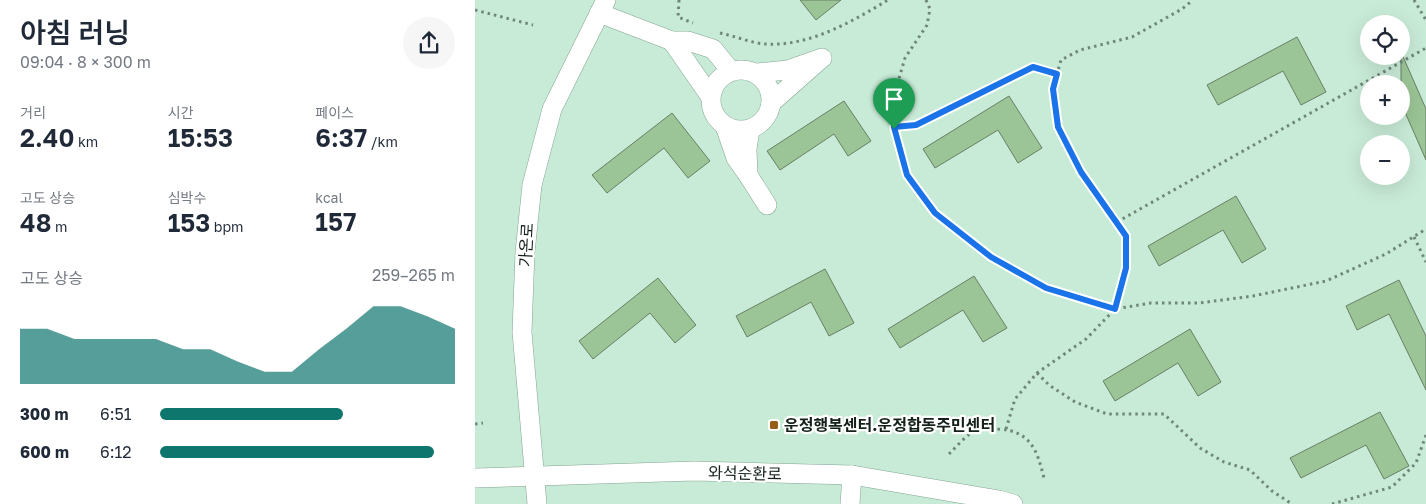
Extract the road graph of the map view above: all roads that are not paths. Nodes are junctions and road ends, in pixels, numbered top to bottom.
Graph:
1 (602, 7) edge
2 (672, 41) junction
3 (731, 70) junction
4 (757, 74) junction
5 (710, 96) junction
6 (771, 103) junction
7 (725, 126) junction
8 (750, 129) junction
9 (749, 175) junction
10 (767, 206) dead end
11 (852, 475) junction
12 (534, 476) junction
13 (475, 478) edge
14 (537, 504) edge
15 (850, 504) edge
16 (1013, 504) edge

1 - 2 street
1 - 12 street, 가온로
2 - 3 street
2 - 5 street
3 - 4 street
3 - 5 street
4 - 6 street
4 - 6 street
5 - 7 street
6 - 8 street
7 - 8 street
7 - 9 street
8 - 9 street
9 - 10 street
11 - 12 street, 와석순환로
11 - 15 street
11 - 16 street, 와석순환로
12 - 13 street, 와석순환로
12 - 14 street, 가온로

